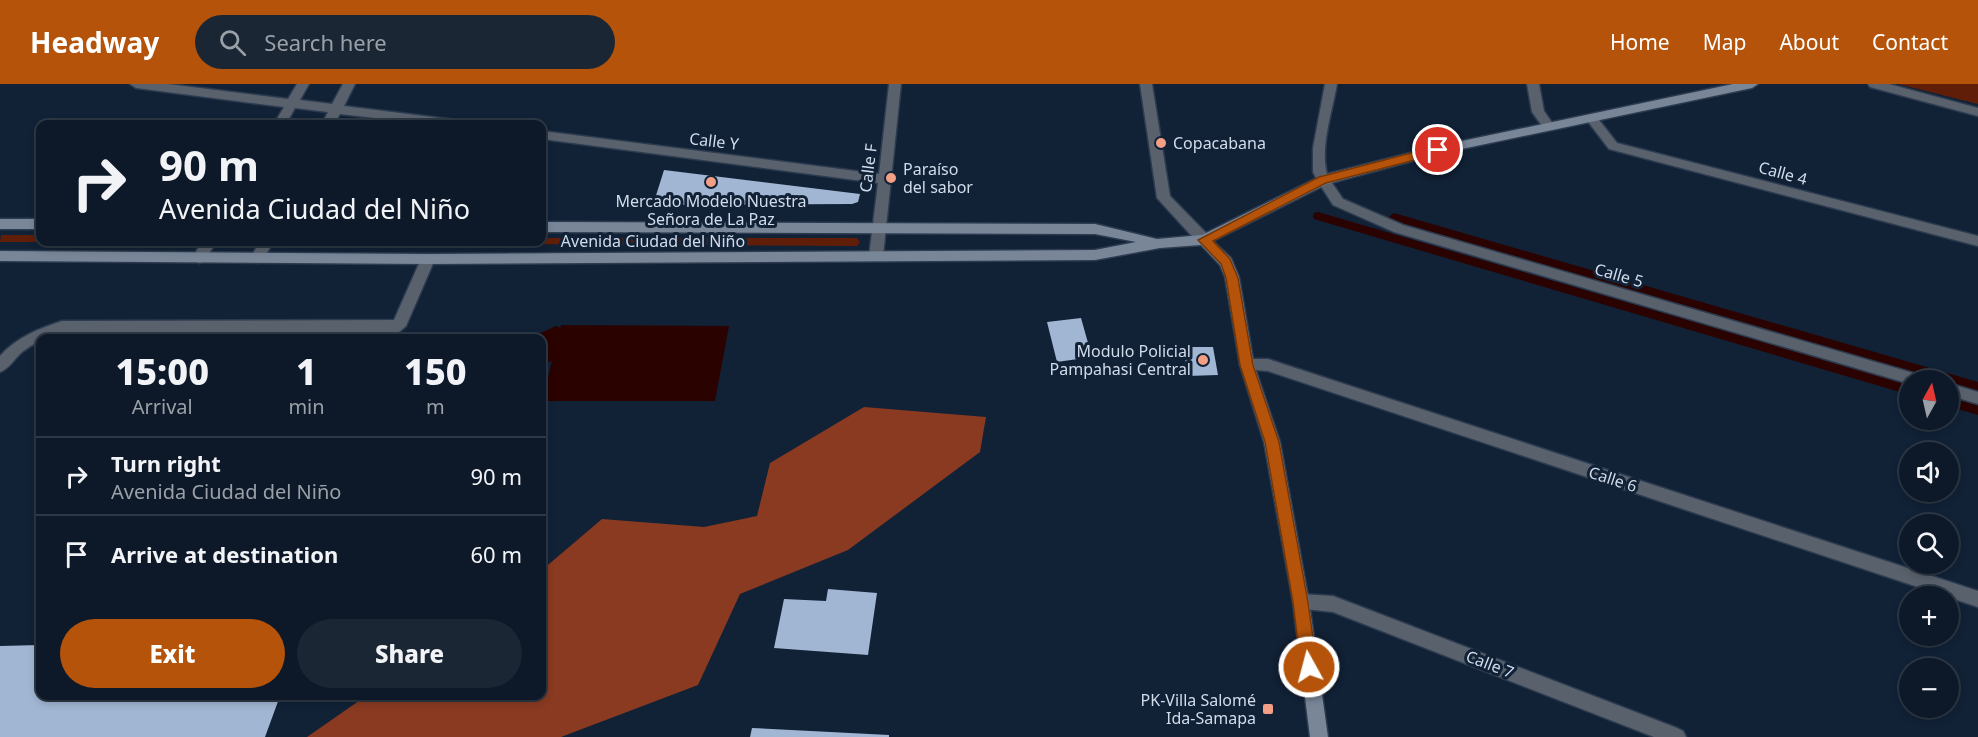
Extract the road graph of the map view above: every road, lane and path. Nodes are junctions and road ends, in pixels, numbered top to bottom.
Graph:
1 (136, 84) edge
2 (303, 84) edge
3 (349, 84) edge
4 (895, 84) edge
5 (1146, 84) edge
6 (1331, 84) edge
7 (1533, 84) edge
8 (1752, 84) edge
9 (1874, 84) edge
10 (292, 104) junction
11 (336, 109) junction
12 (1978, 112) edge
13 (1592, 119) junction
14 (282, 120) edge
15 (330, 120) edge
16 (424, 120) edge
17 (1549, 127) junction
18 (546, 136) edge
19 (883, 179) junction
20 (1323, 180) junction
21 (0, 224) edge
22 (36, 224) edge
23 (546, 227) edge
24 (878, 230) junction
25 (1204, 240) junction
26 (1978, 241) edge
27 (1161, 243) junction
28 (206, 246) edge
29 (264, 246) edge
30 (0, 256) edge
31 (876, 256) junction
32 (199, 258) junction
33 (257, 258) junction
34 (428, 259) junction
35 (36, 334) edge
36 (38, 334) edge
37 (1246, 365) junction
38 (0, 366) edge
39 (1899, 375) edge
40 (1959, 392) edge
41 (1978, 398) edge
42 (1978, 599) edge
43 (1300, 602) junction
44 (1319, 737) edge
45 (1677, 737) edge

1 - 10 street
2 - 10 street
3 - 11 street
4 - 19 street, Calle F
5 - 25 street
6 - 20 street
7 - 17 street
8 - 13 main road, Avenida Ciudad del Niño
9 - 12 street
10 - 11 street
10 - 14 street
11 - 15 street
11 - 16 street
13 - 17 main road, Avenida Ciudad del Niño
13 - 26 street, Calle 4
17 - 20 main road, Avenida Ciudad del Niño
18 - 19 street, Calle Y
19 - 24 street, Calle F
20 - 25 main road, Avenida Ciudad del Niño
20 - 39 street, Calle 5
21 - 22 main road
23 - 24 main road, Avenida Ciudad del Niño
24 - 27 main road, Avenida Ciudad del Niño
24 - 31 street, Calle F
25 - 27 main road, Avenida Ciudad del Niño
25 - 37 main road
27 - 31 main road, Avenida Ciudad del Niño
28 - 32 street
29 - 33 street
30 - 32 main road, Avenida Ciudad del Niño
31 - 34 main road, Avenida Ciudad del Niño
32 - 33 main road, Avenida Ciudad del Niño
33 - 34 main road, Avenida Ciudad del Niño
34 - 36 street
35 - 38 street
37 - 42 street, Calle 6
37 - 43 main road
40 - 41 street
43 - 44 main road
43 - 45 street, Calle 7

